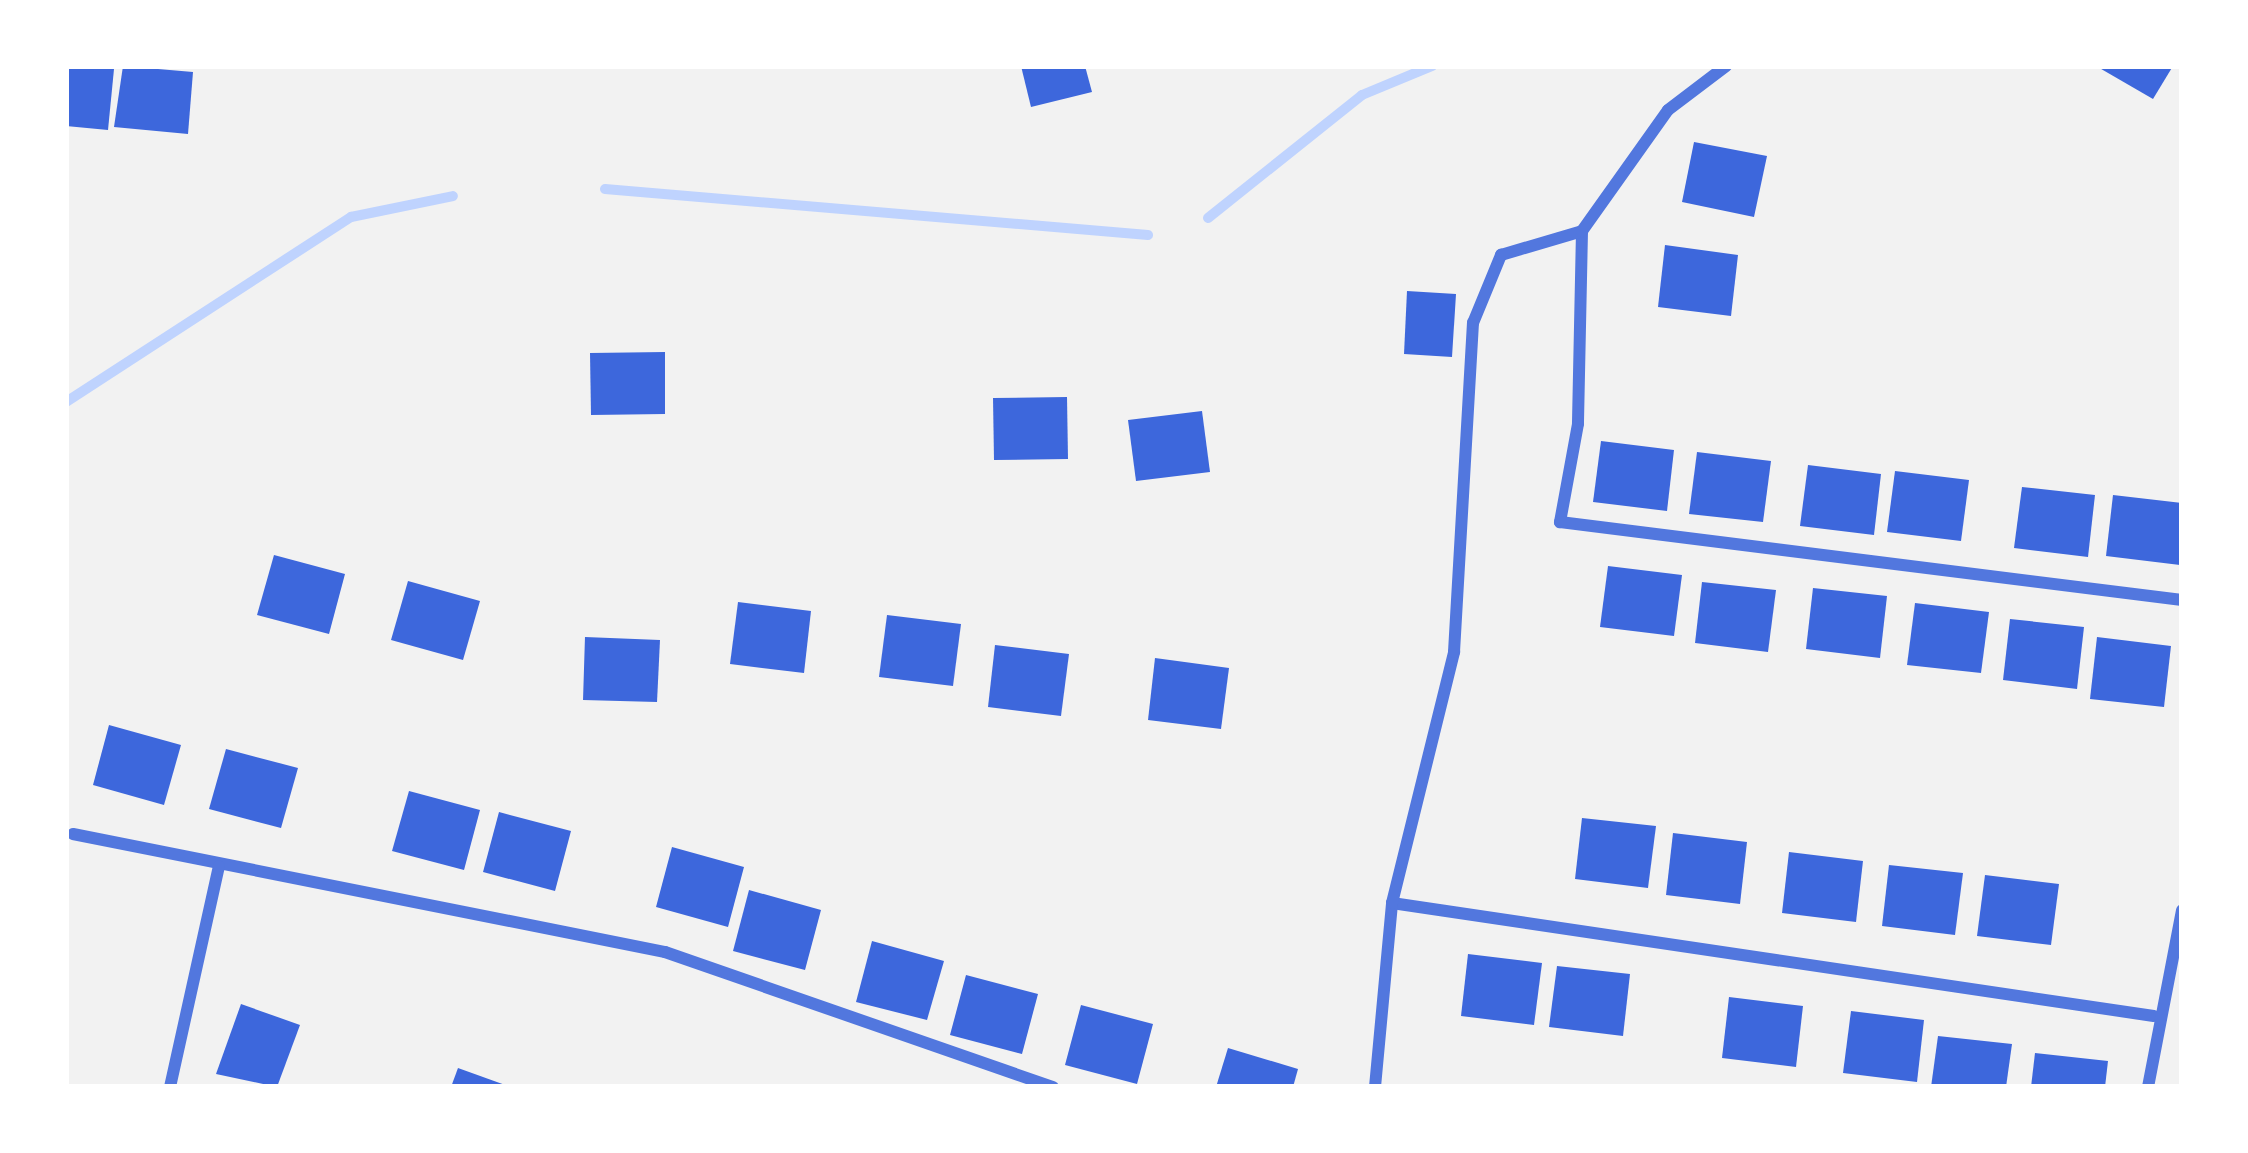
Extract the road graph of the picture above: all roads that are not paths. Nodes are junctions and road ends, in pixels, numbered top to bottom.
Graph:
1 (1726, 66) edge
2 (1582, 231) junction
3 (2182, 600) edge
4 (74, 834) dead end
5 (219, 866) junction
6 (1392, 903) junction
7 (2182, 910) edge
8 (2154, 1016) junction
9 (170, 1087) edge
10 (1053, 1087) edge
11 (1375, 1087) edge
12 (2148, 1087) edge

1 - 2 street
2 - 3 street
2 - 6 street
4 - 5 street
5 - 9 street
5 - 10 street
6 - 8 street
6 - 11 street
7 - 8 street
8 - 12 street

